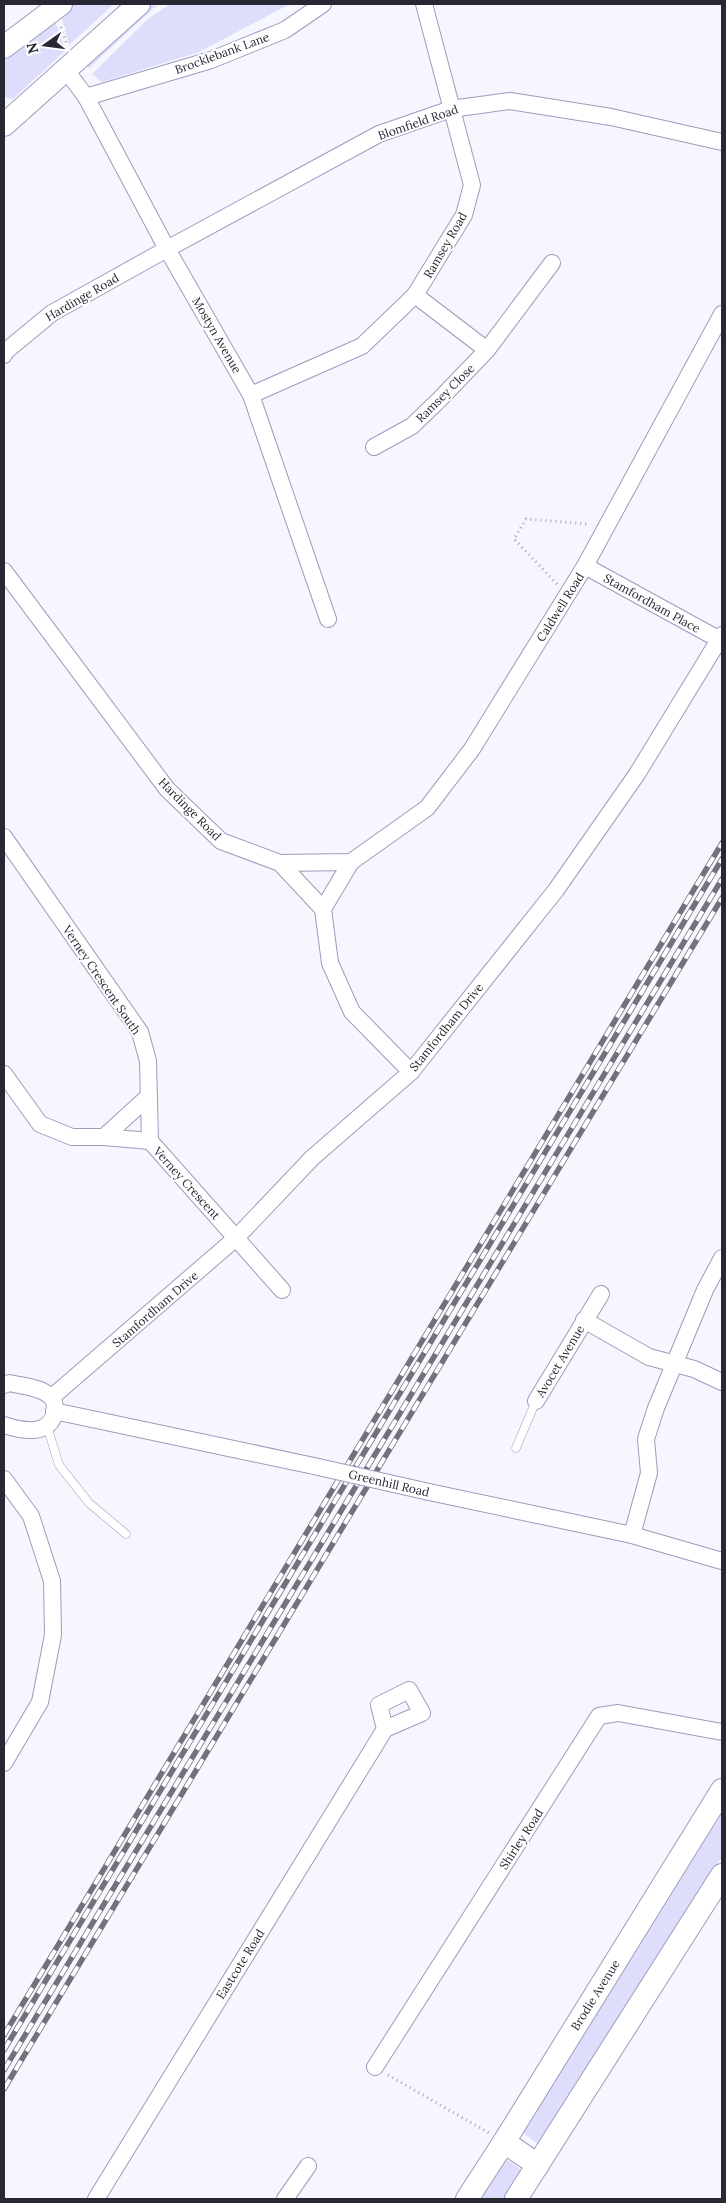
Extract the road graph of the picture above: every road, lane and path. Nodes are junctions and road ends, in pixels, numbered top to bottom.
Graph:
1 (139, 4) edge
2 (323, 4) edge
3 (424, 4) edge
4 (58, 6) edge
5 (4, 48) edge
6 (72, 64) junction
7 (86, 97) junction
8 (451, 109) junction
9 (4, 125) edge
10 (722, 142) edge
11 (168, 249) junction
12 (552, 263) dead end
13 (415, 295) junction
14 (722, 314) edge
15 (487, 350) junction
16 (4, 355) edge
17 (251, 395) junction
18 (374, 446) dead end
19 (607, 526) junction
20 (585, 566) junction
21 (4, 571) edge
22 (567, 595) junction
23 (328, 619) dead end
24 (721, 637) edge
25 (4, 837) edge
26 (280, 862) junction
27 (351, 862) junction
28 (323, 909) junction
29 (411, 1072) junction
30 (4, 1074) edge
31 (149, 1096) junction
32 (104, 1137) junction
33 (150, 1141) junction
34 (236, 1238) junction
35 (722, 1258) edge
36 (282, 1290) dead end
37 (601, 1294) dead end
38 (584, 1320) junction
39 (674, 1364) junction
40 (722, 1382) edge
41 (4, 1385) edge
42 (536, 1401) joint
43 (51, 1411) junction
44 (6, 1430) edge
45 (516, 1448) dead end
46 (4, 1479) edge
47 (126, 1534) dead end
48 (632, 1535) junction
49 (722, 1561) edge
50 (385, 1729) dead end
51 (722, 1732) edge
52 (4, 1763) edge
53 (722, 1790) edge
54 (722, 1875) edge
55 (375, 2068) joint
56 (504, 2142) junction
57 (538, 2165) junction
58 (308, 2166) dead end
59 (96, 2199) edge
60 (285, 2199) edge
61 (467, 2199) edge
62 (516, 2199) edge

1 - 6 street
2 - 7 street, Brocklebank Lane
3 - 8 street, Ramsey Road
4 - 5 street
4 - 6 path
6 - 7 street, Mostyn Avenue
6 - 9 street
7 - 11 street, Mostyn Avenue
8 - 10 street, Blomfield Road
8 - 11 street, Blomfield Road
8 - 13 street, Ramsey Road
11 - 16 street, Hardinge Road
11 - 17 street, Mostyn Avenue
12 - 15 street, Ramsey Close
13 - 15 street
13 - 17 street, Ramsey Road
14 - 19 street, Caldwell Road
15 - 18 street, Ramsey Close
17 - 23 street, Mostyn Avenue
19 - 20 street, Caldwell Road
19 - 22 path
20 - 22 street, Caldwell Road
20 - 24 street, Stamfordham Place
21 - 26 street, Hardinge Road
22 - 27 street, Caldwell Road
24 - 29 street, Stamfordham Drive
25 - 31 street, Verney Crescent South
26 - 27 street
26 - 28 street, Hardinge Road
27 - 28 street, Caldwell Road
28 - 29 street
29 - 34 street, Stamfordham Drive
30 - 32 street, Verney Crescent
31 - 32 street
31 - 33 street, Verney Crescent South
32 - 33 street, Verney Crescent
33 - 34 street, Verney Crescent
34 - 36 street, Verney Crescent
34 - 43 street, Stamfordham Drive
35 - 39 street
37 - 38 street, Avocet Avenue
38 - 39 street, Avocet Avenue
38 - 42 street, Avocet Avenue
39 - 40 street, Avocet Avenue
39 - 48 street
41 - 43 street
42 - 45 lane
43 - 44 street
43 - 47 lane
43 - 48 street, Greenhill Road, bridge
46 - 52 street
48 - 49 street, Greenhill Road
50 - 59 street, Eastcote Road
51 - 55 street, Shirley Road
53 - 56 street, Brodie Avenue
54 - 57 street
55 - 56 path
56 - 57 street
56 - 61 street, Brodie Avenue
57 - 62 street
58 - 60 street

